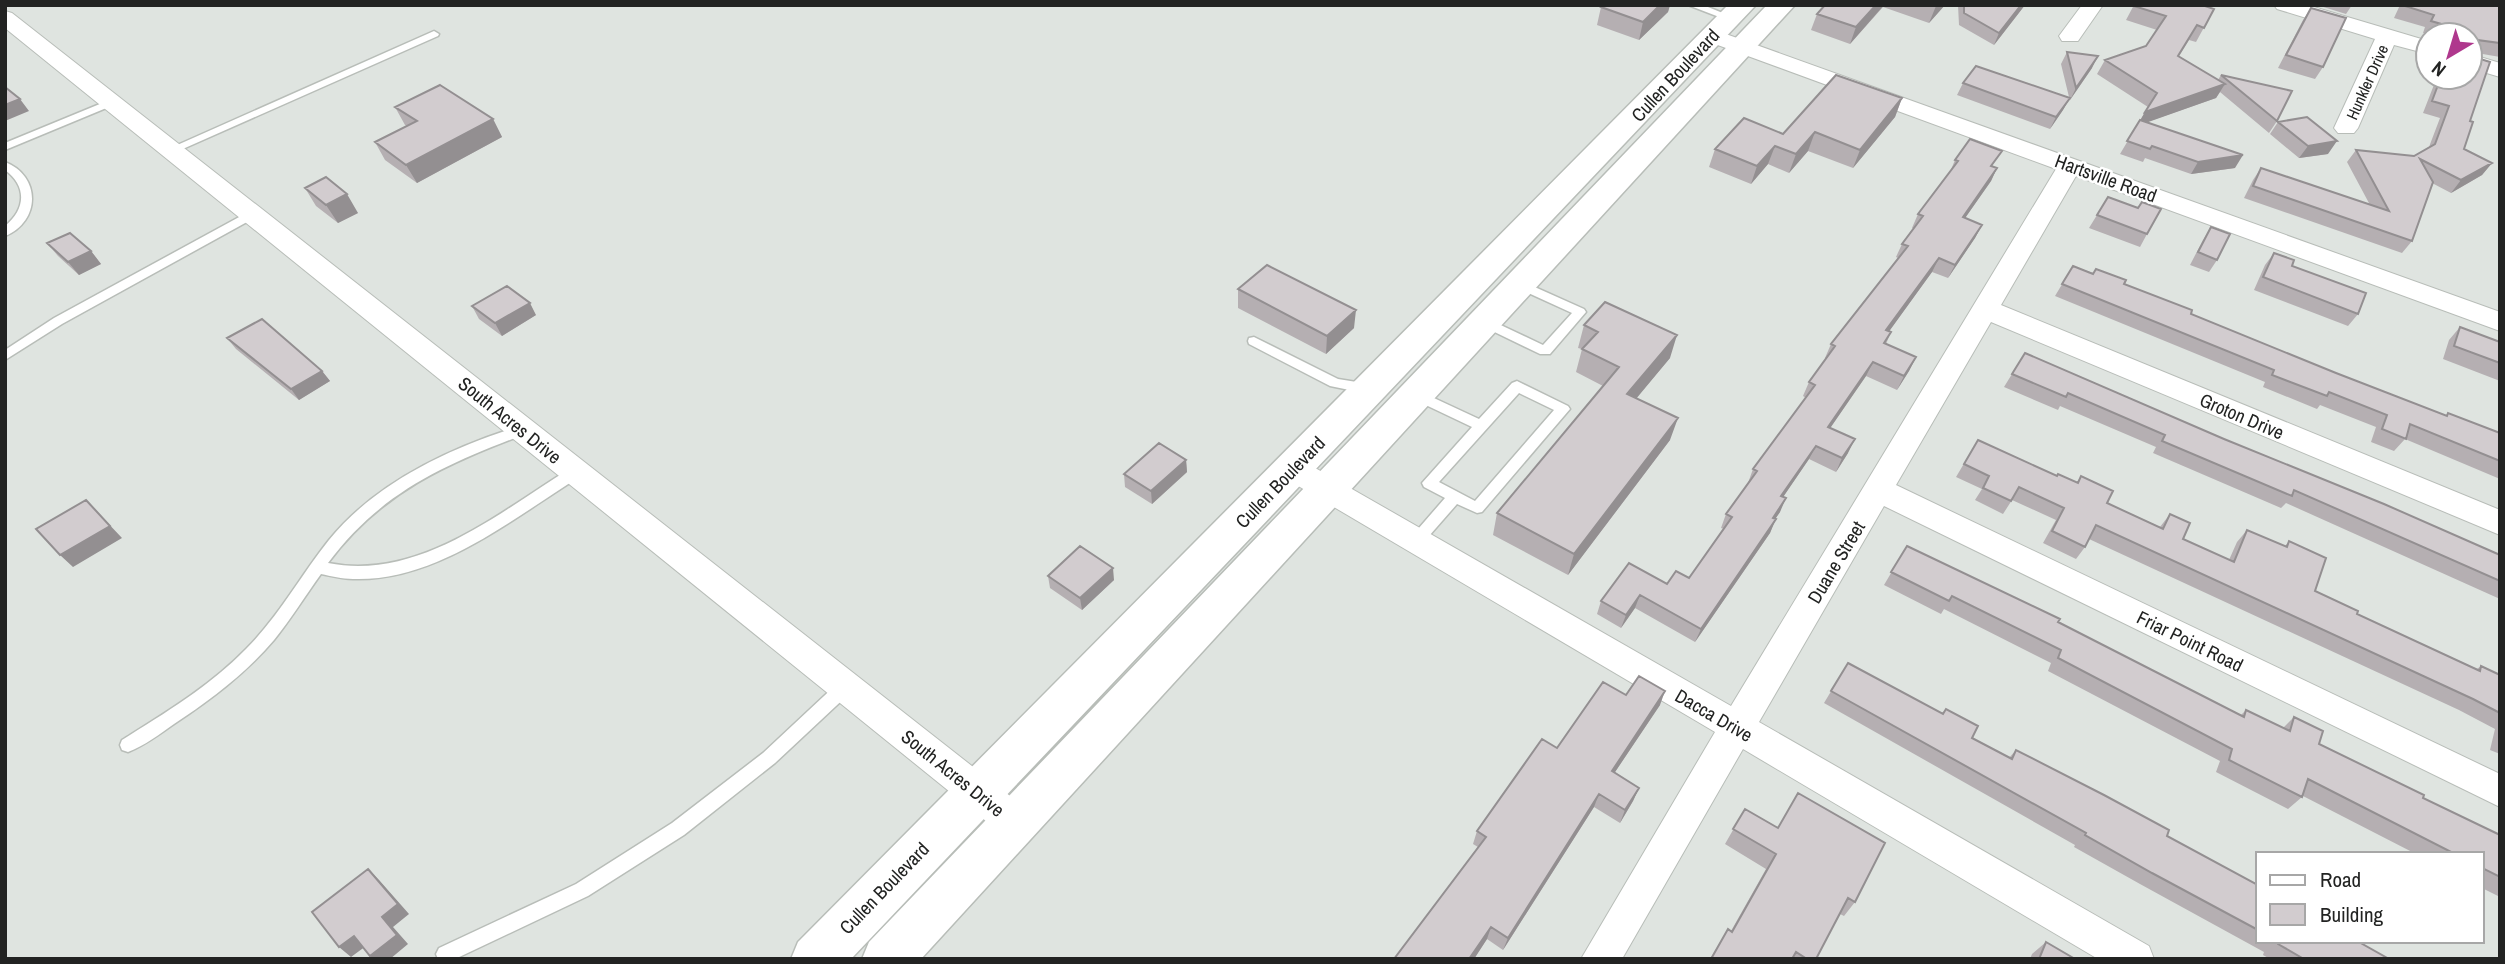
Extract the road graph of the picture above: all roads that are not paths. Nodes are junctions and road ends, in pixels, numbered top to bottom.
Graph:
1 (1693, 5) edge
2 (1782, 5) edge
3 (2093, 5) edge
4 (2284, 5) edge
5 (5, 17) edge
6 (1732, 26) edge
7 (434, 34) dead end
8 (2070, 36) dead end
9 (2387, 36) junction
10 (2414, 44) edge
11 (112, 102) junction
12 (2346, 128) dead end
13 (5, 147) edge
14 (172, 150) junction
15 (5, 164) edge
16 (2070, 165) junction
17 (252, 214) junction
18 (5, 232) edge
19 (1503, 285) junction
20 (1985, 309) junction
21 (1484, 322) junction
22 (2500, 322) edge
23 (1254, 341) dead end
24 (5, 356) edge
25 (1371, 389) junction
26 (1416, 395) junction
27 (1481, 426) junction
28 (523, 430) junction
29 (576, 472) junction
30 (1311, 479) junction
31 (1879, 490) junction
32 (1455, 496) junction
33 (2500, 523) edge
34 (1417, 540) junction
35 (317, 567) junction
36 (845, 687) junction
37 (1736, 728) junction
38 (128, 745) dead end
39 (2500, 791) edge
40 (976, 792) junction
41 (1015, 822) junction
42 (444, 954) dead end
43 (816, 959) edge
44 (887, 959) edge
45 (1600, 959) edge
46 (2135, 959) edge

1 - 6 lane
2 - 6 main road, Cullen Boulevard
3 - 8 street
4 - 9 street
5 - 11 street, South Acres Drive
6 - 16 street, Hartsville Road
6 - 19 main road, Cullen Boulevard
7 - 14 lane
9 - 10 street
9 - 12 street, Hunkler Drive
11 - 13 lane
11 - 14 street, South Acres Drive
14 - 17 street, South Acres Drive
15 - 18 lane
16 - 20 street, Duane Street
16 - 22 street, Hartsville Road
17 - 24 lane
17 - 28 street, South Acres Drive
19 - 21 main road, Cullen Boulevard
19 - 21 lane
19 - 25 main road, Cullen Boulevard
20 - 31 street, Duane Street
20 - 33 street, Groton Drive
21 - 26 main road, Cullen Boulevard
23 - 25 lane
25 - 30 main road, Cullen Boulevard
26 - 27 lane
26 - 30 main road, Cullen Boulevard
27 - 32 lane
27 - 32 lane
28 - 29 street, South Acres Drive
28 - 35 lane
29 - 35 lane
29 - 36 street, South Acres Drive
30 - 34 street, Dacca Drive
30 - 40 main road, Cullen Boulevard
30 - 41 main road, Cullen Boulevard
31 - 37 street, Duane Street
31 - 39 street, Friar Point Road
32 - 34 lane
34 - 37 street, Dacca Drive
35 - 38 lane
36 - 40 street, South Acres Drive
36 - 42 lane
37 - 45 street, Duane Street
37 - 46 street, Dacca Drive
40 - 41 street, South Acres Drive
40 - 43 main road, Cullen Boulevard
41 - 44 main road, Cullen Boulevard

